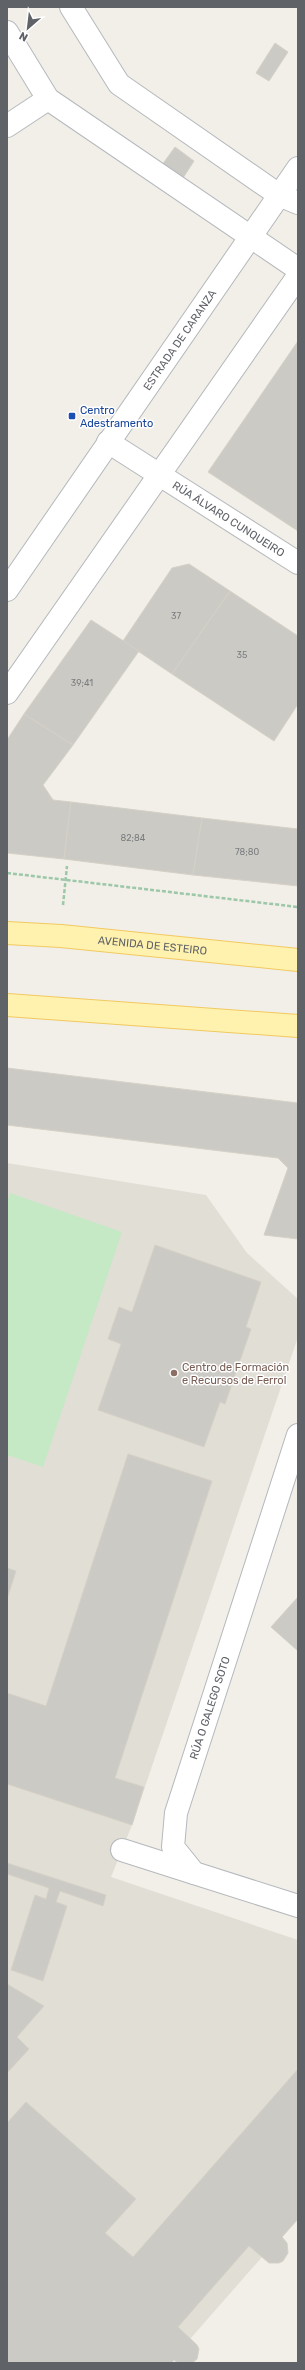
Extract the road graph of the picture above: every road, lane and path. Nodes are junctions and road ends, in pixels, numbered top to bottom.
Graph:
1 (72, 7) edge
2 (7, 32) edge
3 (48, 99) junction
4 (7, 126) edge
5 (298, 168) edge
6 (289, 199) edge
7 (250, 238) junction
8 (298, 269) edge
9 (298, 276) edge
10 (108, 442) junction
11 (158, 474) junction
12 (298, 563) edge
13 (7, 590) edge
14 (7, 693) edge
15 (67, 866) dead end
16 (7, 874) edge
17 (66, 882) junction
18 (298, 907) edge
19 (63, 909) dead end
20 (7, 933) edge
21 (298, 960) edge
22 (7, 1005) edge
23 (298, 1026) edge
24 (298, 1435) edge
25 (122, 1850) dead end
26 (194, 1873) junction
27 (298, 1906) edge

1 - 6 street
2 - 3 street
3 - 4 street
3 - 7 street
5 - 6 street, ESTRADA DE CARANZA
6 - 7 street, ESTRADA DE CARANZA
7 - 8 street
7 - 10 street, ESTRADA DE CARANZA
9 - 11 street
10 - 11 street, RÚA ÁLVARO CUNQUEIRO
10 - 13 street, ESTRADA DE CARANZA
11 - 12 street, RÚA ÁLVARO CUNQUEIRO
11 - 14 street
15 - 17 path
16 - 17 path
17 - 18 path
17 - 19 path
20 - 21 main road, AVENIDA DE ESTEIRO
22 - 23 main road
24 - 26 street, RÚA O GALEGO SOTO
25 - 26 street
26 - 27 street

